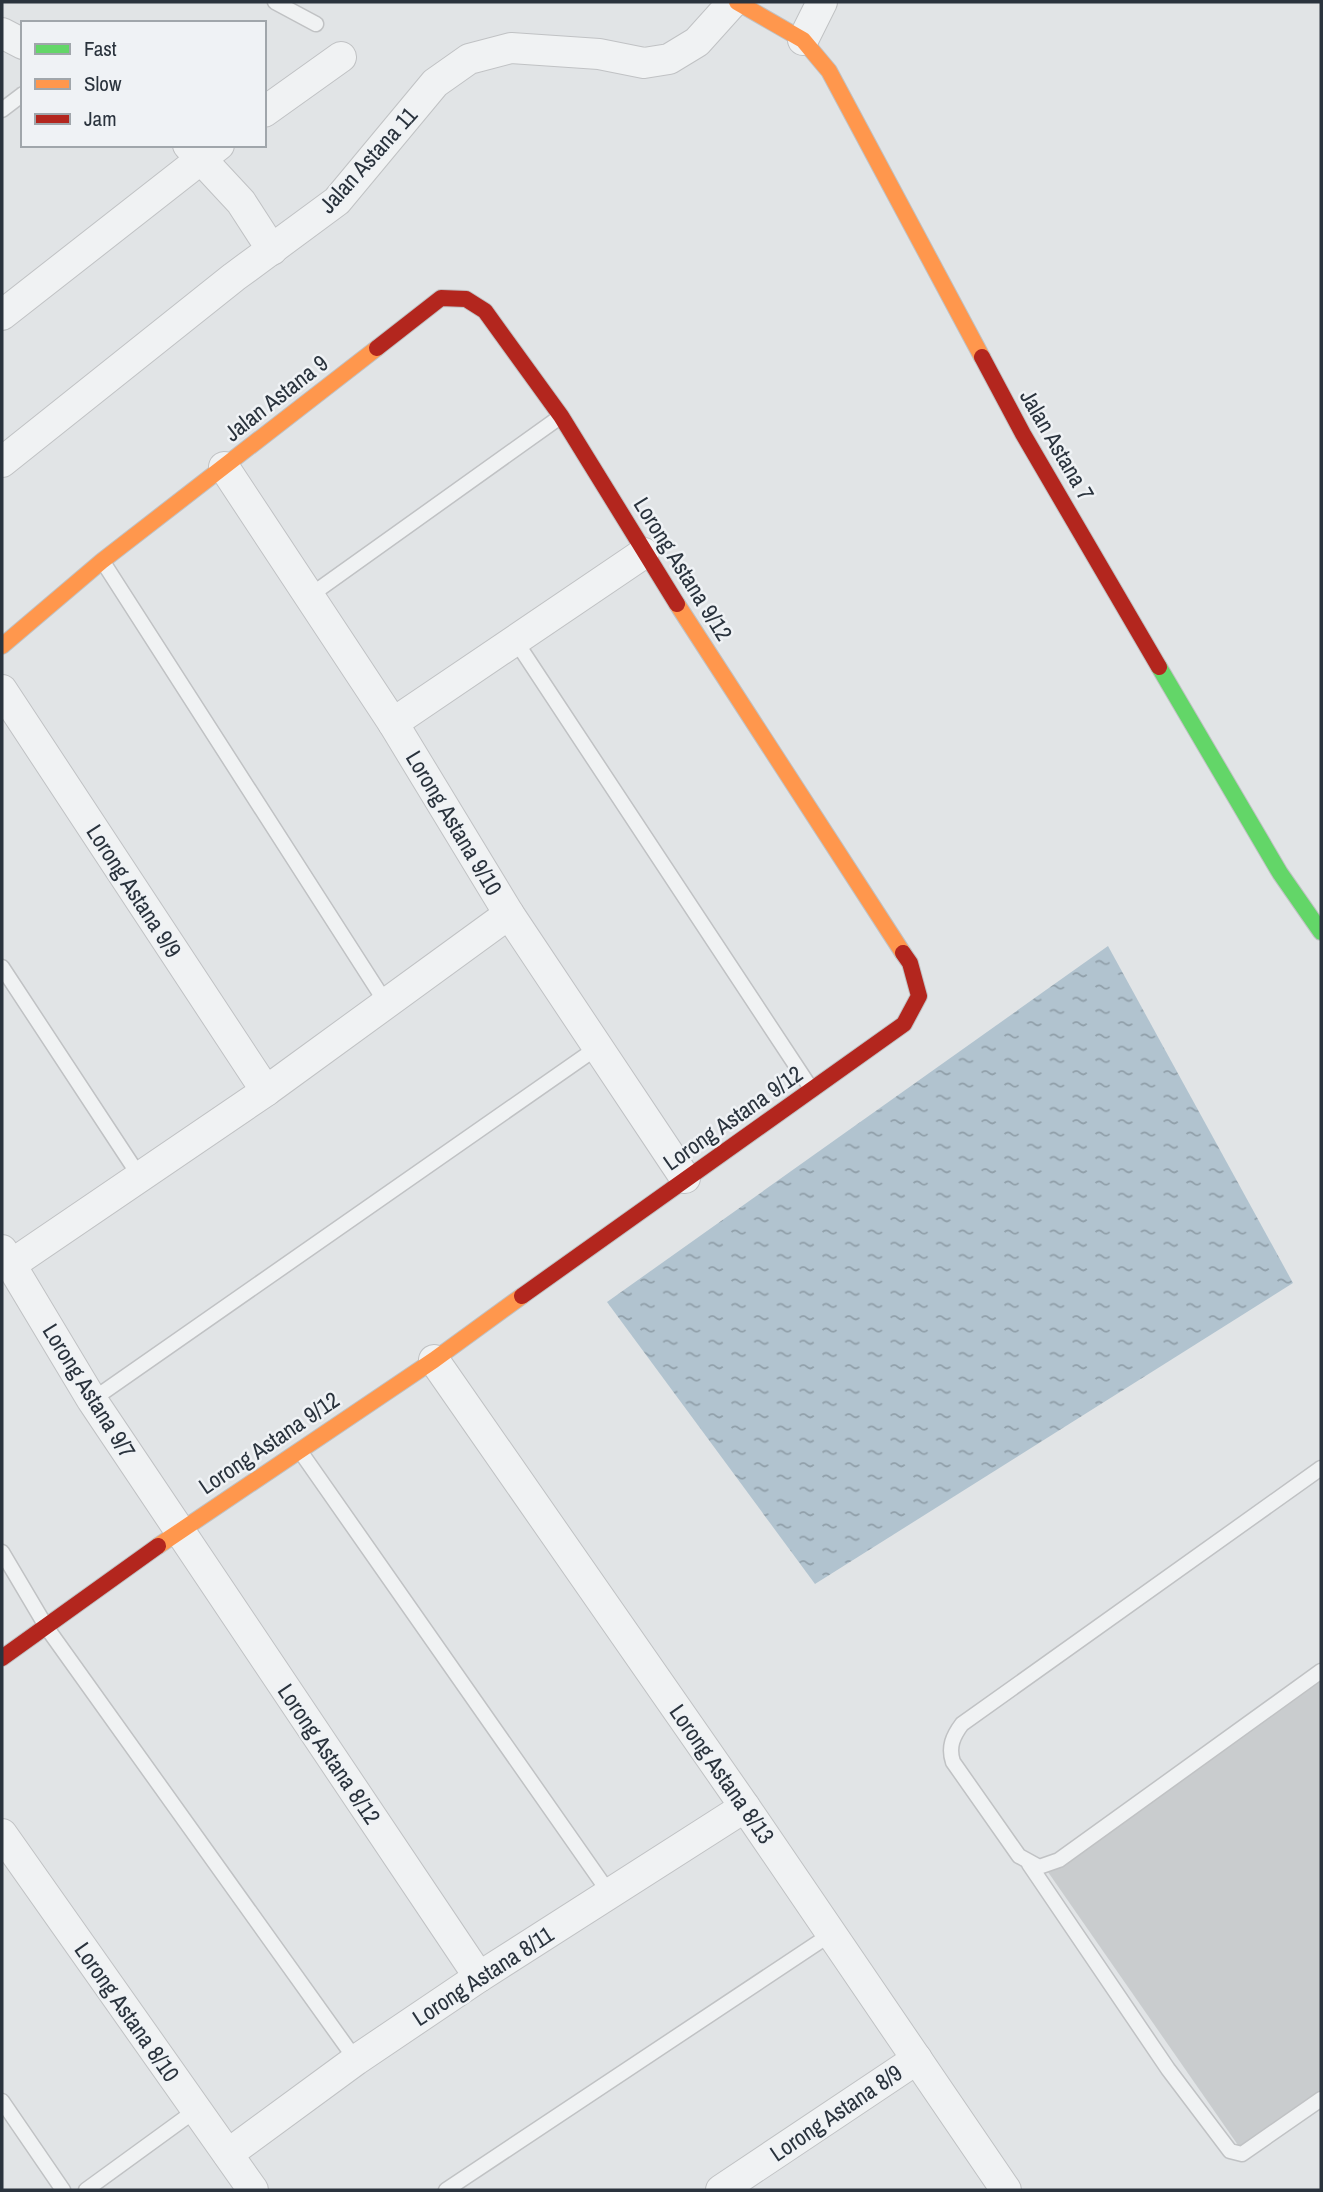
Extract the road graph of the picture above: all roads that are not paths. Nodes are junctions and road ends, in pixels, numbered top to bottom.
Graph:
1 (275, 2) edge
2 (735, 2) edge
3 (822, 2) edge
4 (316, 24) dead end
5 (2, 33) edge
6 (803, 40) junction
7 (21, 43) edge
8 (341, 57) dead end
9 (21, 96) edge
10 (2, 110) edge
11 (266, 111) edge
12 (203, 149) edge
13 (272, 250) junction
14 (2, 314) edge
15 (561, 416) junction
16 (2, 462) edge
17 (224, 467) junction
18 (644, 553) junction
19 (103, 561) junction
20 (308, 597) junction
21 (515, 640) junction
22 (2, 646) edge
23 (2, 690) edge
24 (393, 723) junction
25 (509, 914) junction
26 (1321, 932) edge
27 (2, 967) edge
28 (386, 1003) junction
29 (598, 1046) junction
30 (266, 1091) junction
31 (813, 1091) junction
32 (140, 1177) junction
33 (685, 1178) junction
34 (7, 1257) edge
35 (434, 1360) junction
36 (92, 1400) junction
37 (300, 1451) junction
38 (1321, 1468) edge
39 (180, 1530) junction
40 (2, 1552) edge
41 (47, 1628) junction
42 (2, 1658) edge
43 (1321, 1671) edge
44 (746, 1807) junction
45 (2, 1834) edge
46 (1029, 1864) junction
47 (610, 1894) junction
48 (831, 1934) junction
49 (479, 1977) junction
50 (917, 2059) junction
51 (356, 2060) junction
52 (1321, 2099) edge
53 (2, 2101) edge
54 (196, 2110) junction
55 (228, 2154) junction
56 (63, 2190) edge
57 (86, 2190) edge
58 (253, 2190) edge
59 (446, 2190) edge
60 (721, 2190) edge
61 (1004, 2190) edge

1 - 4 lane
2 - 6 street, Jalan Astana 7
2 - 13 street, Jalan Astana 11
3 - 6 street
5 - 7 street
6 - 26 street, Jalan Astana 7
8 - 11 street
9 - 10 lane
12 - 13 street
12 - 14 street
13 - 16 street, Jalan Astana 11
15 - 17 street, Jalan Astana 9
15 - 18 street, Lorong Astana 9/12
15 - 20 lane
17 - 19 street, Jalan Astana 9
17 - 20 street, Lorong Astana 9/10
18 - 21 street
18 - 31 street, Lorong Astana 9/12
19 - 22 street, Jalan Astana 9
19 - 28 lane
20 - 24 street, Lorong Astana 9/10
21 - 24 street
21 - 31 lane
23 - 30 street, Lorong Astana 9/9
24 - 25 street, Lorong Astana 9/10
25 - 28 street
25 - 29 street, Lorong Astana 9/10
27 - 32 lane
28 - 30 street
29 - 33 street, Lorong Astana 9/10
29 - 36 lane
30 - 32 street
31 - 33 street, Lorong Astana 9/12
32 - 34 street
33 - 35 street, Lorong Astana 9/12
34 - 36 street, Lorong Astana 9/7
35 - 37 street, Lorong Astana 9/12
35 - 44 street, Lorong Astana 8/13
36 - 39 street, Lorong Astana 9/7
37 - 39 street, Lorong Astana 9/12
37 - 47 lane
38 - 46 lane
39 - 41 street, Lorong Astana 9/12
39 - 49 street, Lorong Astana 8/12
40 - 41 lane
41 - 42 street, Lorong Astana 9/12
41 - 51 lane
43 - 46 lane
44 - 47 street, Lorong Astana 8/11
44 - 48 street, Lorong Astana 8/13
45 - 54 street, Lorong Astana 8/10
46 - 52 lane
47 - 49 street, Lorong Astana 8/11
48 - 50 street, Lorong Astana 8/13
48 - 59 lane
49 - 51 street, Lorong Astana 8/11
50 - 60 street, Lorong Astana 8/9
50 - 61 street, Lorong Astana 8/13
51 - 55 street, Lorong Astana 8/11
53 - 56 lane
54 - 55 street, Lorong Astana 8/10
54 - 57 lane
55 - 58 street, Lorong Astana 8/10

